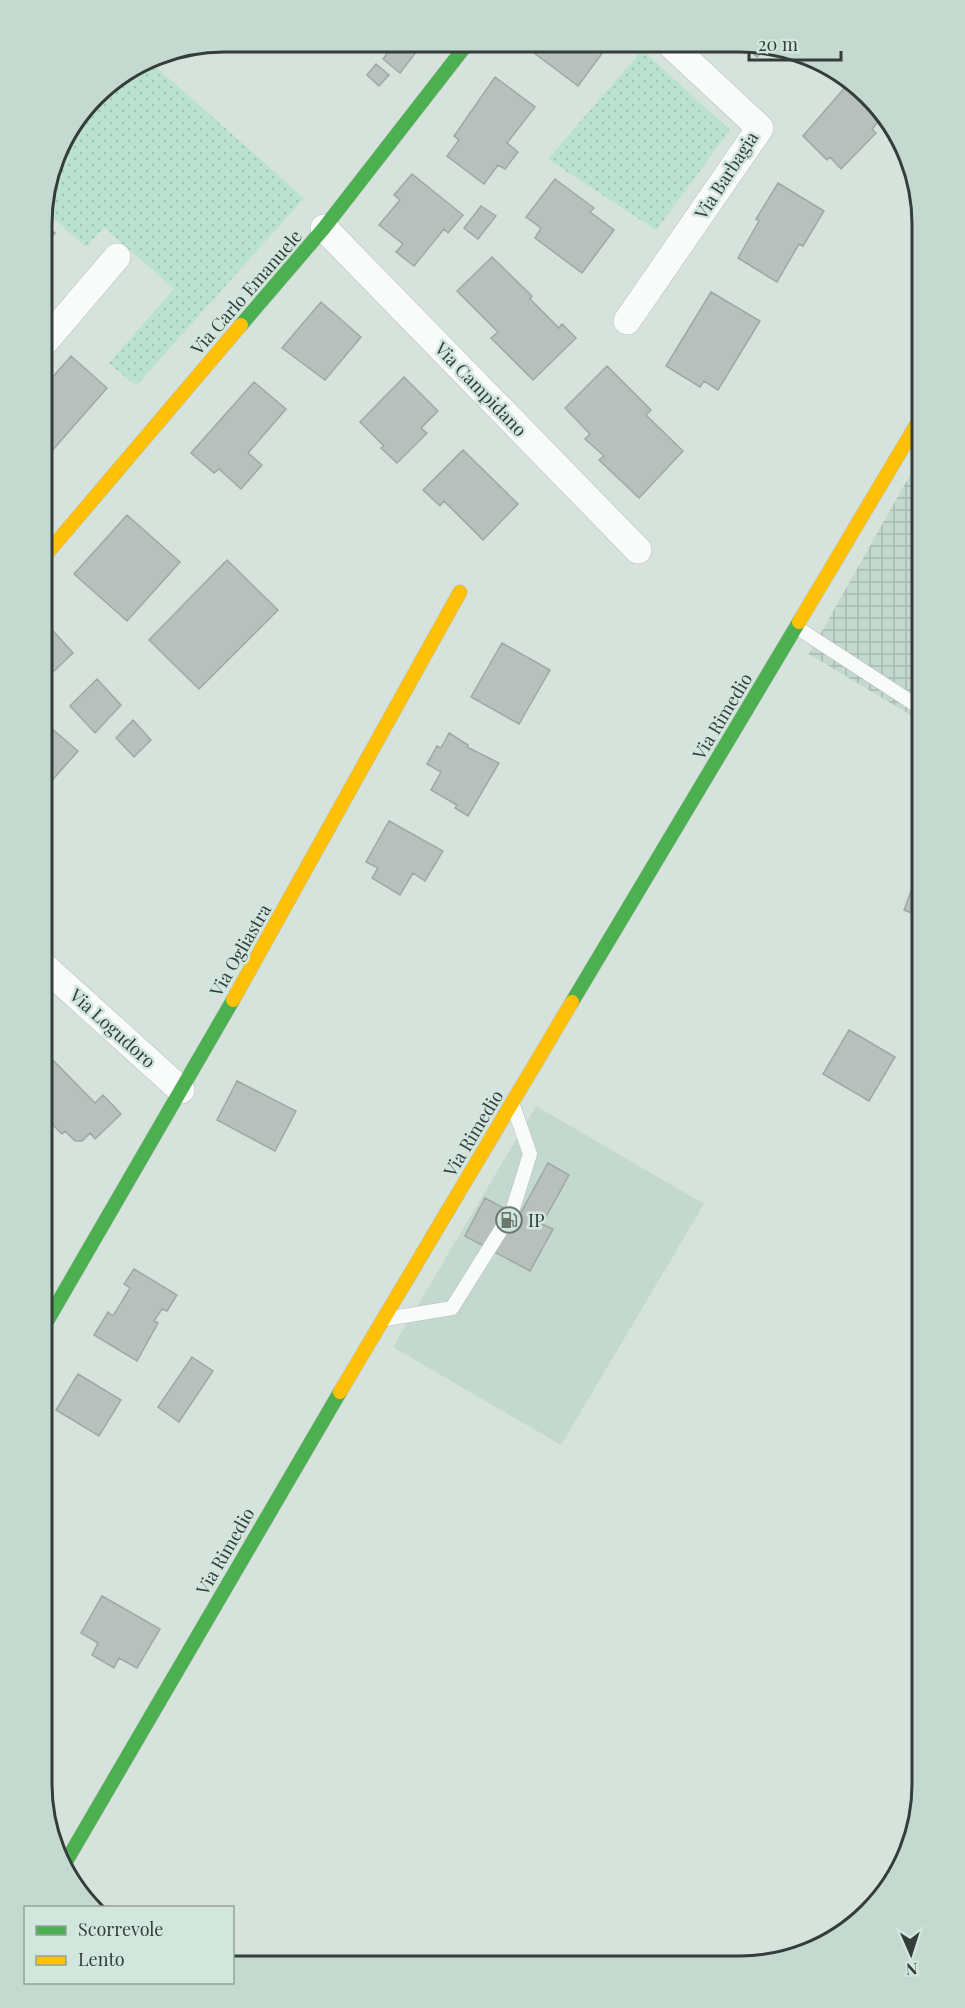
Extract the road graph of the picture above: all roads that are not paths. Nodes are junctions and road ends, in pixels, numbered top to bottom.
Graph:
1 (461, 52) edge
2 (679, 52) edge
3 (324, 228) junction
4 (117, 257) dead end
5 (627, 321) dead end
6 (53, 332) edge
7 (912, 432) edge
8 (53, 547) edge
9 (638, 550) dead end
10 (460, 592) dead end
11 (796, 627) junction
12 (912, 702) edge
13 (53, 974) edge
14 (181, 1090) junction
15 (513, 1103) junction
16 (52, 1312) edge
17 (383, 1320) junction
18 (69, 1856) edge

1 - 3 main road, Via Carlo Emanuele
2 - 5 street, Via Barbagia
3 - 8 main road, Via Carlo Emanuele
3 - 9 street, Via Campidano
4 - 6 street
7 - 11 main road, Via Rimedio
10 - 14 main road, Via Ogliastra
11 - 12 lane
11 - 15 main road, Via Rimedio
13 - 14 street, Via Logudoro
14 - 16 main road, Via Ogliastra
15 - 17 main road, Via Rimedio
15 - 17 lane
17 - 18 main road, Via Rimedio

